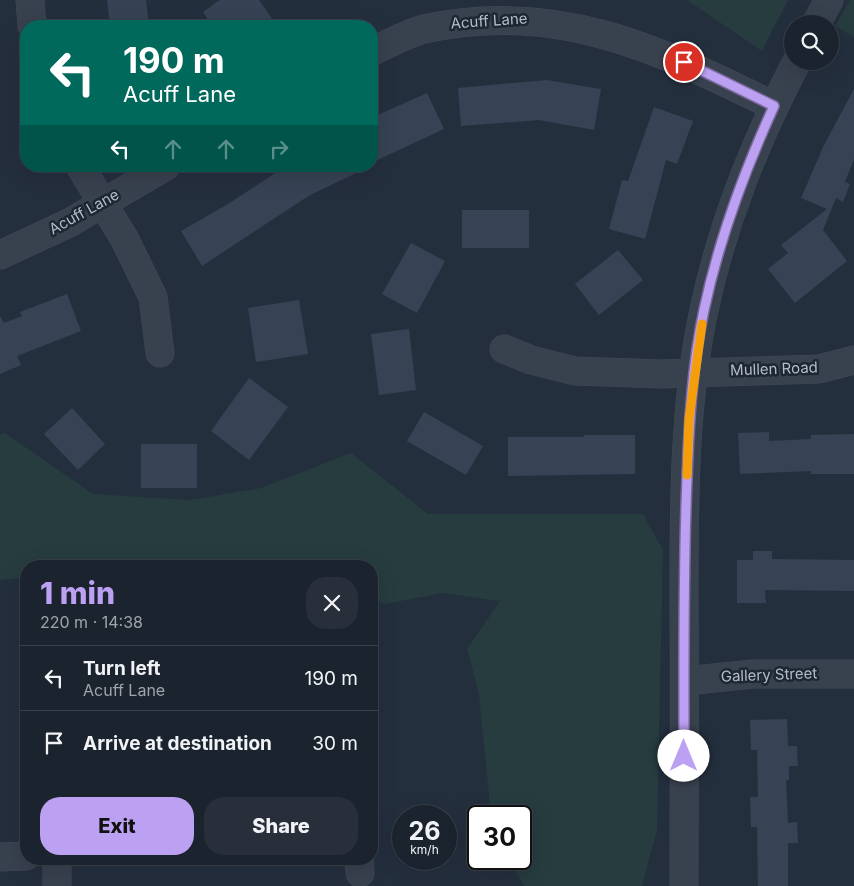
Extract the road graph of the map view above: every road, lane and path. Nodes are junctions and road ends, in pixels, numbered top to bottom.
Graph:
1 (30, 0) edge
2 (828, 0) edge
3 (820, 15) edge
4 (32, 20) edge
5 (378, 49) edge
6 (792, 70) edge
7 (774, 106) junction
8 (84, 172) edge
9 (156, 172) edge
10 (102, 203) junction
11 (0, 255) edge
12 (504, 349) dead end
13 (160, 353) dead end
14 (854, 360) edge
15 (694, 372) junction
16 (854, 674) edge
17 (685, 681) junction
18 (20, 856) edge
19 (0, 857) edge
20 (57, 865) edge
21 (57, 886) edge
22 (684, 886) edge

1 - 4 street
2 - 3 street
5 - 7 street, Acuff Lane
6 - 7 street
7 - 15 street
8 - 10 street
9 - 10 street, Acuff Lane
10 - 11 street, Acuff Lane
10 - 13 street
12 - 15 street, Mullen Road
14 - 15 street, Mullen Road
15 - 17 street
16 - 17 street, Gallery Street
17 - 22 street
18 - 19 street
20 - 21 street

